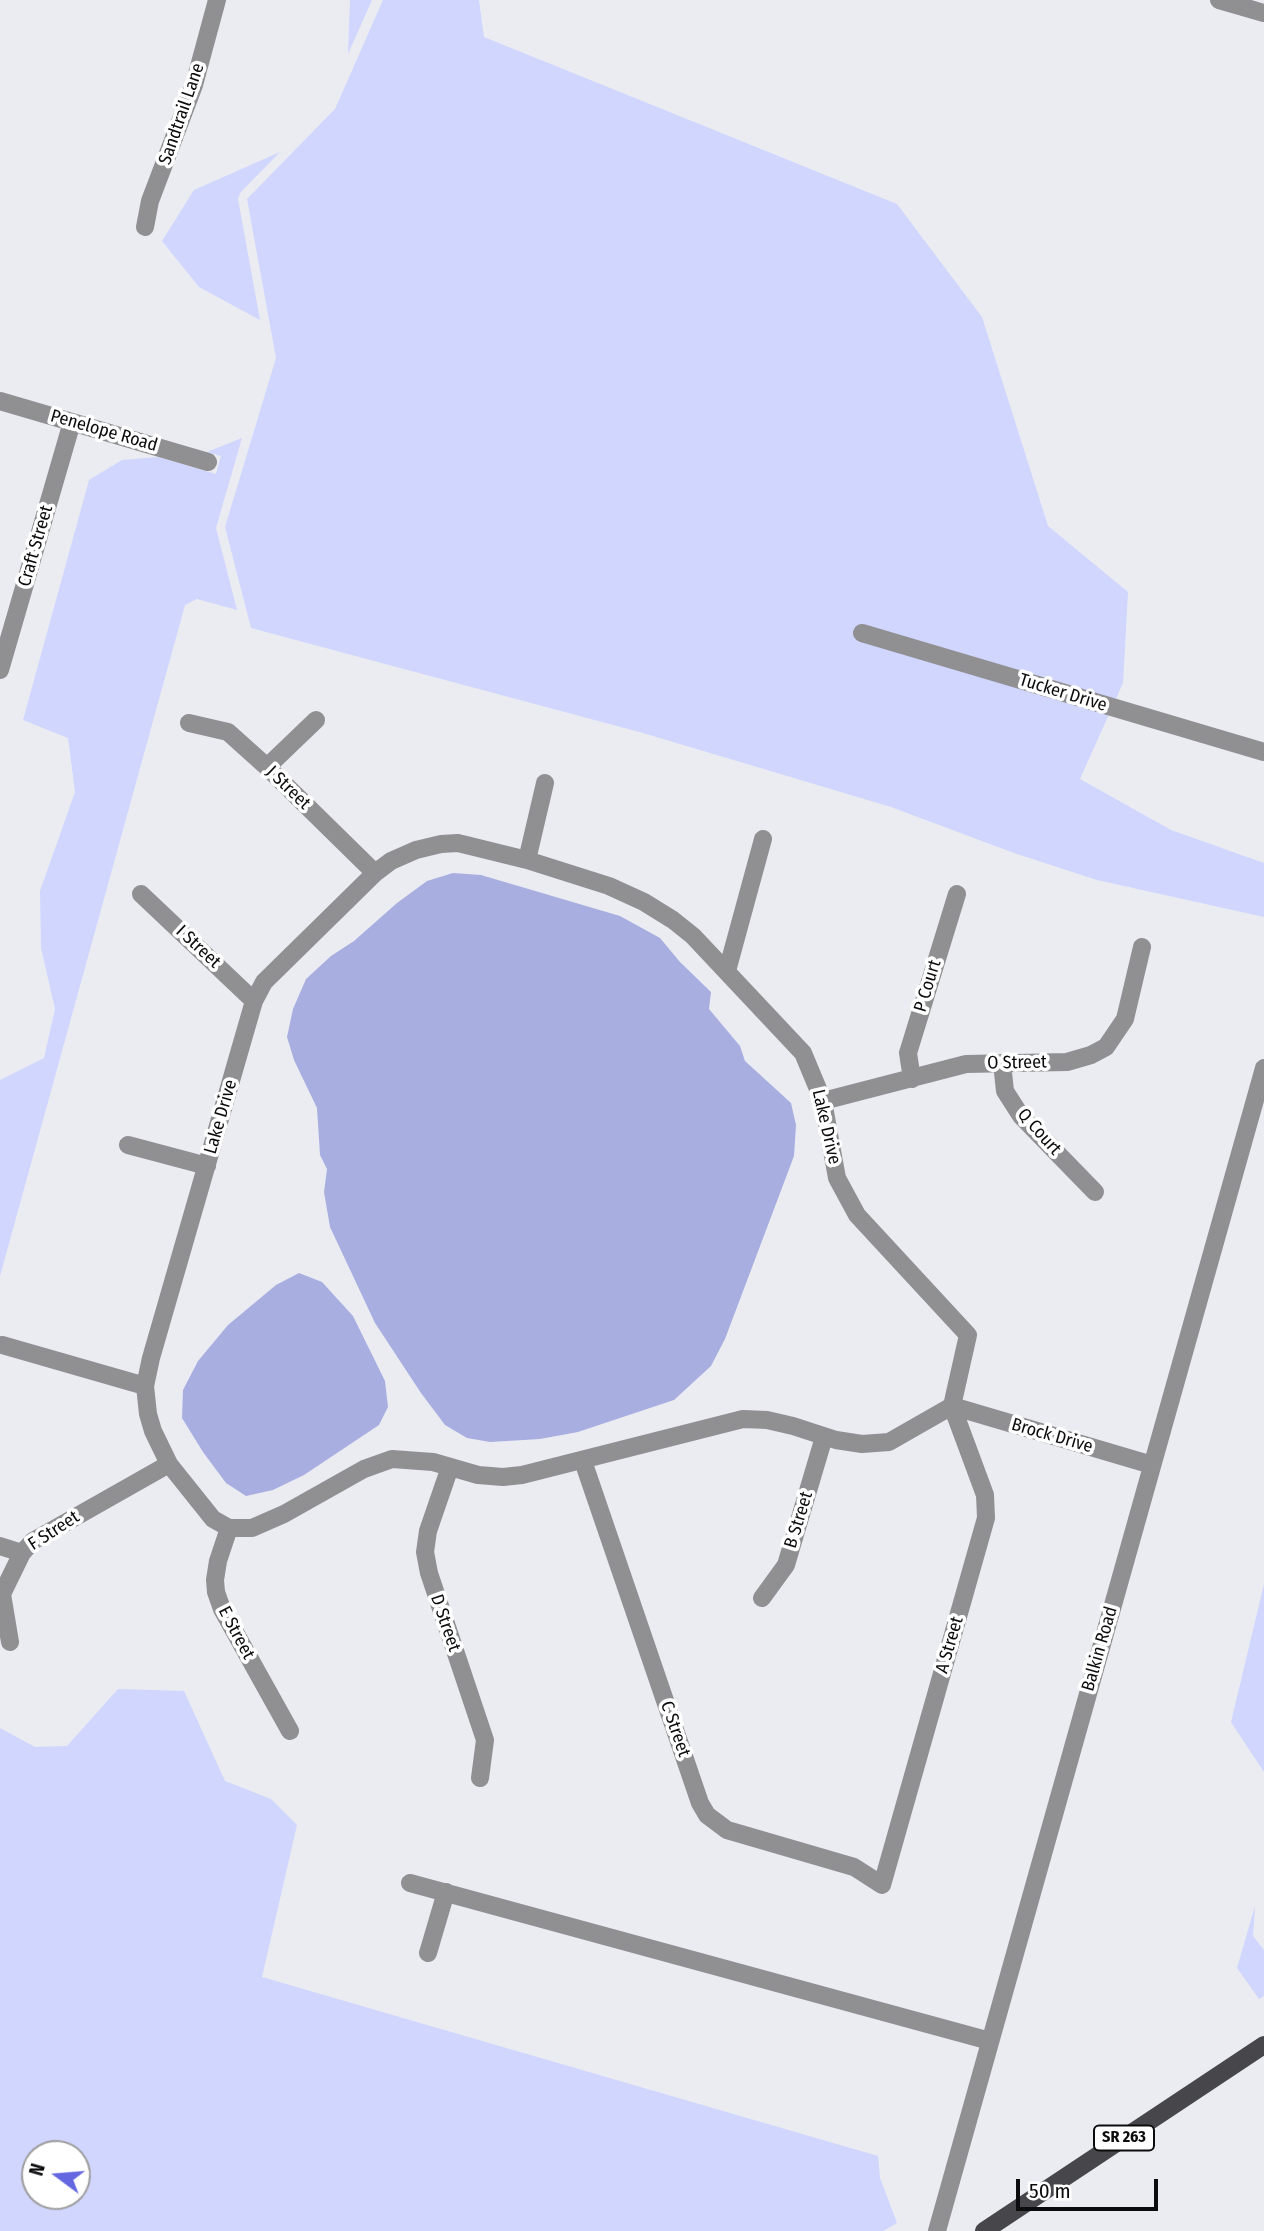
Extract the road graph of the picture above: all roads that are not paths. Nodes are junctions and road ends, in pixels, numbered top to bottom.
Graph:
1 (217, 0) edge
2 (1219, 0) edge
3 (1264, 13) edge
4 (145, 228) dead end
5 (0, 401) edge
6 (72, 422) junction
7 (208, 462) dead end
8 (862, 633) dead end
9 (0, 670) edge
10 (316, 720) dead end
11 (189, 723) dead end
12 (1264, 752) edge
13 (267, 767) junction
14 (545, 783) dead end
15 (763, 839) dead end
16 (527, 860) junction
17 (375, 873) junction
18 (141, 894) dead end
19 (957, 894) dead end
20 (1142, 947) dead end
21 (727, 971) junction
22 (254, 1001) junction
23 (1002, 1063) junction
24 (1264, 1068) edge
25 (912, 1079) junction
26 (823, 1101) junction
27 (128, 1145) dead end
28 (207, 1166) junction
29 (1095, 1192) dead end
30 (2, 1345) edge
31 (145, 1385) junction
32 (951, 1406) junction
33 (824, 1437) junction
34 (583, 1461) junction
35 (169, 1464) junction
36 (1152, 1465) junction
37 (450, 1467) junction
38 (229, 1528) junction
39 (0, 1546) edge
40 (22, 1553) junction
41 (762, 1598) dead end
42 (10, 1642) dead end
43 (290, 1731) dead end
44 (481, 1779) dead end
45 (410, 1883) dead end
46 (882, 1885) joint
47 (446, 1892) junction
48 (428, 1953) dead end
49 (990, 2041) junction
50 (1264, 2045) edge
51 (937, 2231) edge
52 (984, 2231) edge

1 - 4 street, Sandtrail Lane
2 - 3 street
5 - 6 street, Penelope Road
6 - 7 street, Penelope Road
6 - 9 street, Craft Street
8 - 12 street, Tucker Drive
10 - 13 street
11 - 13 street, J Street
13 - 17 street, J Street
14 - 16 street
15 - 21 street
16 - 17 street, Lake Drive
16 - 21 street, Lake Drive
17 - 22 street, Lake Drive
18 - 22 street, I Street
19 - 25 street, P Court
20 - 23 street, O Street
21 - 26 street, Lake Drive
22 - 28 street, Lake Drive
23 - 25 street, O Street
23 - 29 street, Q Court
24 - 36 street, Balkin Road
25 - 26 street, O Street
26 - 32 street, Lake Drive
27 - 28 street
28 - 31 street, Lake Drive
30 - 31 street
31 - 35 street, Lake Drive
32 - 33 street
32 - 36 street, Brock Drive
32 - 46 street, A Street
33 - 34 street
33 - 41 street, B Street
34 - 37 street
34 - 46 street, C Street
35 - 38 street, Lake Drive
35 - 40 street, F Street
36 - 49 street, Balkin Road
37 - 38 street
37 - 44 street, D Street
38 - 43 street, E Street
39 - 40 street
40 - 42 street, F Street
45 - 47 street
47 - 48 street
47 - 49 street
49 - 51 street, Balkin Road
50 - 52 main road, SR 263

